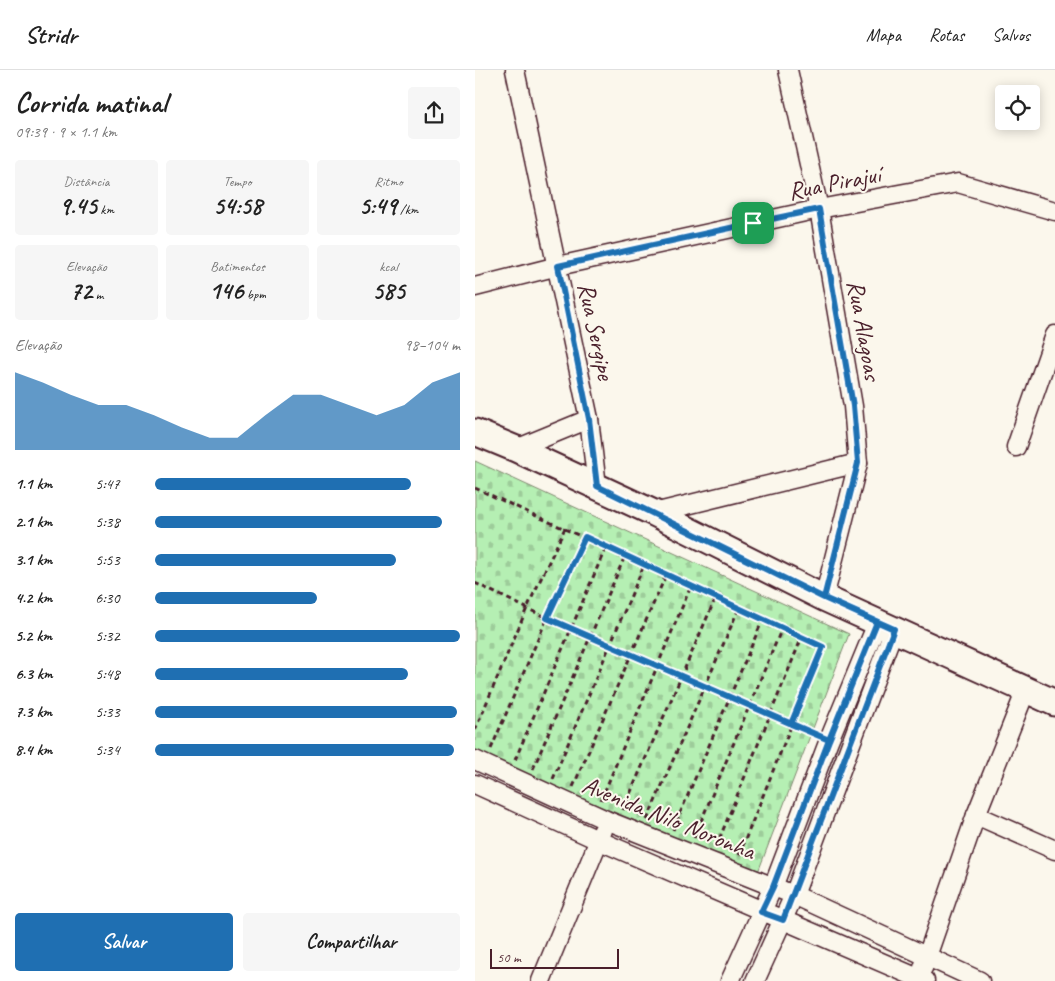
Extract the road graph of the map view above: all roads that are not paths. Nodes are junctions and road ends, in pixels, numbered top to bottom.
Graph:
1 (515, 70) edge
2 (788, 70) edge
3 (819, 209) junction
4 (1055, 211) edge
5 (558, 266) junction
6 (475, 287) edge
7 (1055, 335) edge
8 (589, 419) junction
9 (475, 432) edge
10 (1016, 448) dead end
11 (516, 449) junction
12 (858, 463) junction
13 (597, 486) junction
14 (654, 513) junction
15 (824, 598) junction
16 (886, 625) junction
17 (1026, 690) junction
18 (1055, 703) edge
19 (829, 740) junction
20 (849, 750) junction
21 (482, 757) edge
22 (475, 784) edge
23 (610, 815) junction
24 (976, 815) junction
25 (600, 841) junction
26 (1055, 850) edge
27 (773, 887) junction
28 (794, 895) junction
29 (761, 912) junction
30 (783, 920) junction
31 (927, 957) junction
32 (922, 980) edge
33 (541, 981) edge
34 (729, 981) edge
35 (755, 981) edge
36 (980, 981) edge

1 - 5 street, Rua Sergipe
2 - 3 street, Rua Alagoas
3 - 4 street, Rua Pirajuí
3 - 5 street, Rua Pirajuí
3 - 12 street, Rua Alagoas
5 - 6 street, Rua Pirajuí
5 - 8 street, Rua Sergipe
7 - 10 street
8 - 11 street
8 - 13 street, Rua Sergipe
9 - 11 main road
11 - 13 main road
12 - 14 street
12 - 15 street, Rua Alagoas
13 - 14 main road
14 - 15 main road
15 - 16 main road
16 - 17 main road
16 - 19 street
16 - 20 street
17 - 18 main road
17 - 24 street
19 - 20 street
19 - 27 street
20 - 28 street
21 - 23 street, Avenida Nilo Noronha
22 - 25 street, Avenida Nilo Noronha
23 - 25 street
23 - 27 street, Avenida Nilo Noronha
24 - 26 street
24 - 31 street
25 - 29 street, Avenida Nilo Noronha
25 - 33 street
27 - 28 street, Avenida Nilo Noronha
27 - 29 street
28 - 30 street
28 - 31 street, Avenida Nilo Noronha
29 - 30 street, Avenida Nilo Noronha
29 - 34 street
30 - 32 street, Avenida Nilo Noronha
30 - 35 street
31 - 32 street
31 - 36 street, Avenida Nilo Noronha

